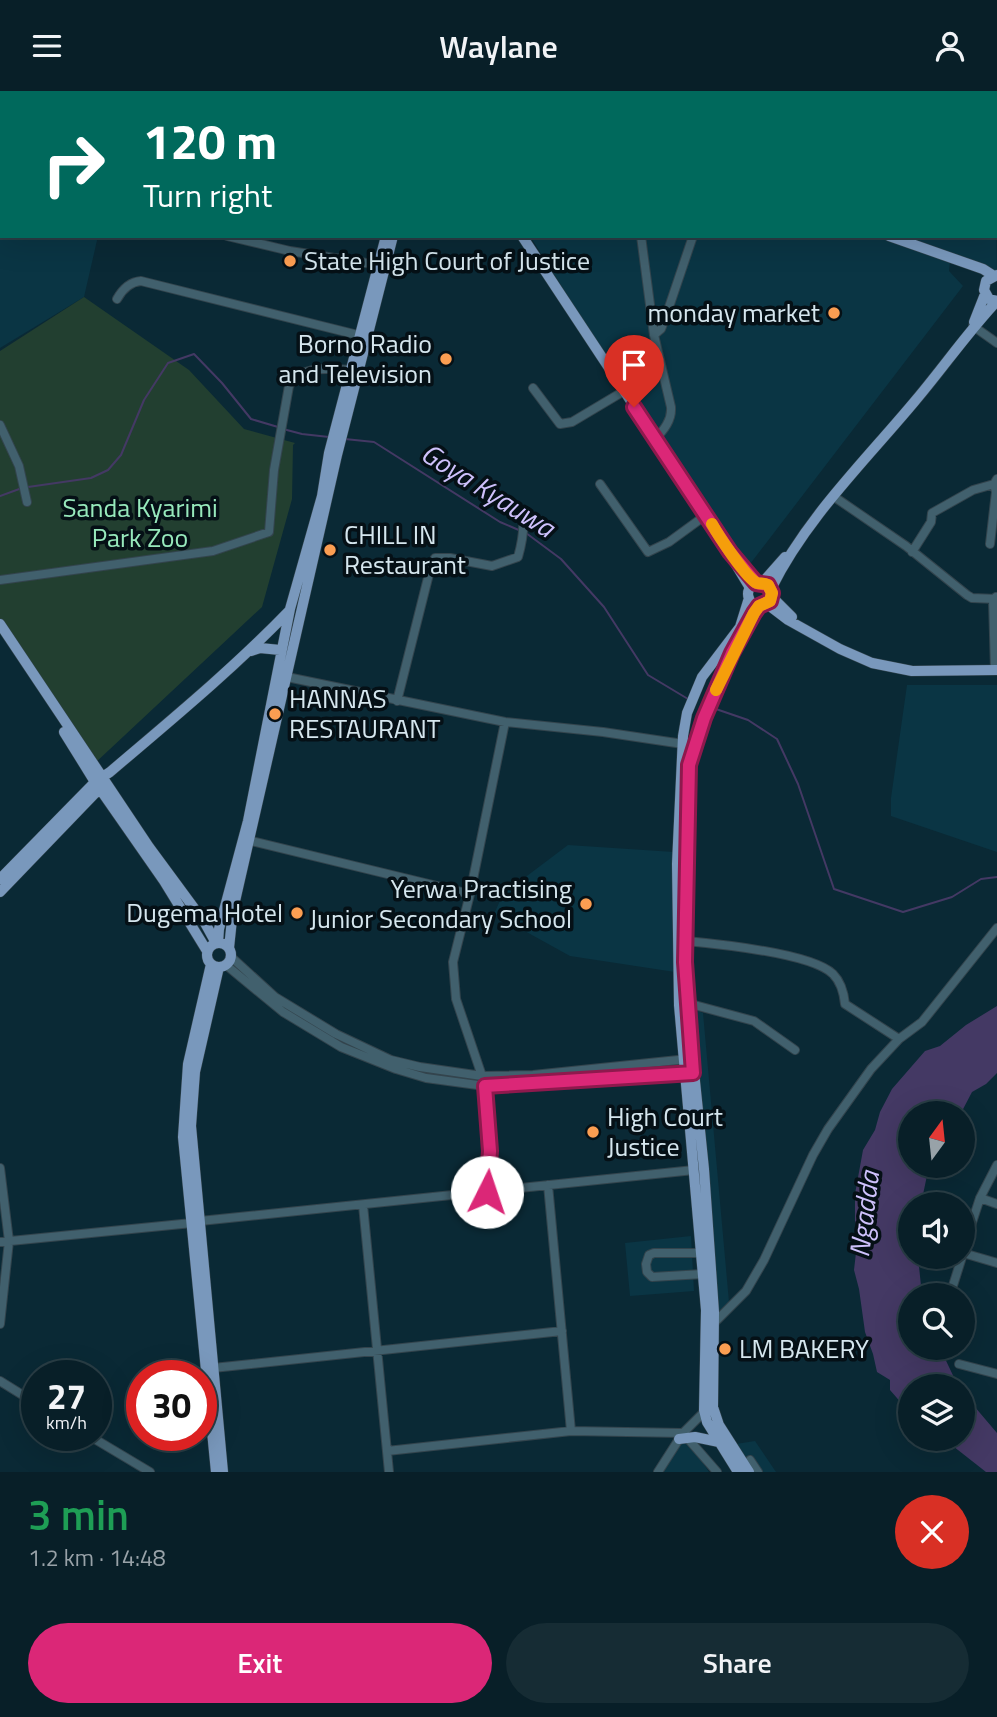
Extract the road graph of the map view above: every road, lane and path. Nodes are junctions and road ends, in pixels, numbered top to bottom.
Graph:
1 (235, 238) edge
2 (386, 238) edge
3 (393, 238) edge
4 (523, 238) edge
5 (641, 238) edge
6 (692, 238) edge
7 (895, 238) edge
8 (379, 265) junction
9 (995, 275) edge
10 (985, 294) junction
11 (117, 299) dead end
12 (997, 301) edge
13 (972, 327) junction
14 (358, 335) junction
15 (654, 335) junction
16 (997, 344) edge
17 (351, 370) junction
18 (533, 388) dead end
19 (624, 391) junction
20 (348, 396) junction
21 (0, 425) edge
22 (655, 439) junction
23 (333, 454) junction
24 (996, 482) edge
25 (600, 484) dead end
26 (833, 496) junction
27 (27, 500) dead end
28 (706, 515) junction
29 (523, 516) dead end
30 (990, 544) dead end
31 (912, 552) junction
32 (0, 580) edge
33 (761, 593) junction
34 (996, 598) edge
35 (290, 609) junction
36 (0, 624) edge
37 (0, 635) edge
38 (280, 650) junction
39 (250, 651) junction
40 (996, 670) edge
41 (287, 677) junction
42 (397, 701) junction
43 (505, 722) junction
44 (682, 744) junction
45 (103, 780) junction
46 (251, 841) junction
47 (0, 879) edge
48 (0, 892) edge
49 (470, 894) junction
50 (222, 920) junction
51 (205, 923) junction
52 (997, 927) edge
53 (686, 941) junction
54 (217, 943) junction
55 (207, 951) junction
56 (223, 960) junction
57 (687, 1003) junction
58 (899, 1039) junction
59 (795, 1050) dead end
60 (688, 1059) junction
61 (690, 1074) junction
62 (482, 1076) junction
63 (485, 1086) junction
64 (997, 1165) edge
65 (0, 1168) edge
66 (694, 1170) junction
67 (548, 1185) junction
68 (487, 1192) junction
69 (980, 1198) junction
70 (997, 1204) edge
71 (363, 1205) junction
72 (975, 1214) edge
73 (196, 1222) junction
74 (5, 1242) edge
75 (701, 1253) junction
76 (975, 1257) edge
77 (997, 1263) edge
78 (703, 1273) junction
79 (0, 1324) edge
80 (713, 1324) junction
81 (562, 1331) junction
82 (377, 1352) junction
83 (212, 1360) edge
84 (958, 1364) dead end
85 (217, 1368) edge
86 (996, 1371) edge
87 (0, 1381) edge
88 (21, 1394) edge
89 (708, 1409) junction
90 (217, 1410) edge
91 (571, 1431) junction
92 (683, 1437) junction
93 (719, 1442) junction
94 (112, 1449) edge
95 (387, 1451) junction
96 (750, 1460) dead end
97 (150, 1472) edge
98 (216, 1472) edge
99 (223, 1472) edge
100 (389, 1472) edge
101 (657, 1472) edge
102 (717, 1472) edge
103 (738, 1472) edge
104 (749, 1472) edge
105 (758, 1472) edge

1 - 8 street
2 - 8 main road
3 - 20 main road
4 - 19 main road
5 - 15 street
6 - 15 street
7 - 9 main road
8 - 14 main road
9 - 10 main road
10 - 12 main road
10 - 13 main road
11 - 14 street
12 - 13 main road
13 - 16 street
13 - 26 main road
14 - 17 main road
15 - 22 street
17 - 20 main road
17 - 32 street
18 - 19 street
19 - 22 main road
20 - 23 main road
21 - 27 street
22 - 28 main road
23 - 35 main road
23 - 41 main road
24 - 30 street
24 - 31 street
25 - 28 street
26 - 31 street
26 - 33 main road
28 - 33 main road
29 - 42 street
31 - 34 street
33 - 40 main road
33 - 44 main road
33 - 53 main road
34 - 40 street
35 - 38 main road
35 - 39 main road
36 - 45 main road
37 - 45 main road
38 - 39 main road
38 - 50 main road
39 - 45 main road
41 - 42 street
41 - 46 main road
42 - 43 street
43 - 44 street
43 - 49 street
44 - 60 main road
45 - 47 main road
45 - 48 main road
45 - 51 main road
45 - 55 main road
46 - 49 street
46 - 56 main road
49 - 62 street
50 - 51 main road
50 - 54 main road
51 - 54 main road
52 - 58 street
53 - 57 main road
53 - 58 street
54 - 55 main road
54 - 56 main road
55 - 56 main road
56 - 62 street
56 - 63 street
56 - 73 main road
57 - 59 street
57 - 60 main road
58 - 80 street
60 - 61 main road
60 - 62 street
61 - 63 street
61 - 66 main road
61 - 80 main road
63 - 68 street
64 - 69 street
65 - 74 street
66 - 67 street
66 - 75 main road
67 - 68 street
67 - 81 street
68 - 71 street
69 - 70 street
69 - 72 street
71 - 73 street
71 - 82 street
73 - 74 street
73 - 83 main road
73 - 98 main road
74 - 79 street
75 - 78 main road
75 - 78 street
76 - 77 street
78 - 89 main road
80 - 89 main road
81 - 82 street
81 - 91 street
82 - 85 street
82 - 95 street
84 - 86 street
87 - 88 street
89 - 92 street
89 - 93 main road
89 - 104 main road
90 - 99 main road
91 - 92 street
91 - 95 street
92 - 93 main road
92 - 101 street
92 - 102 street
93 - 103 main road
94 - 97 street
95 - 100 street
96 - 105 street

